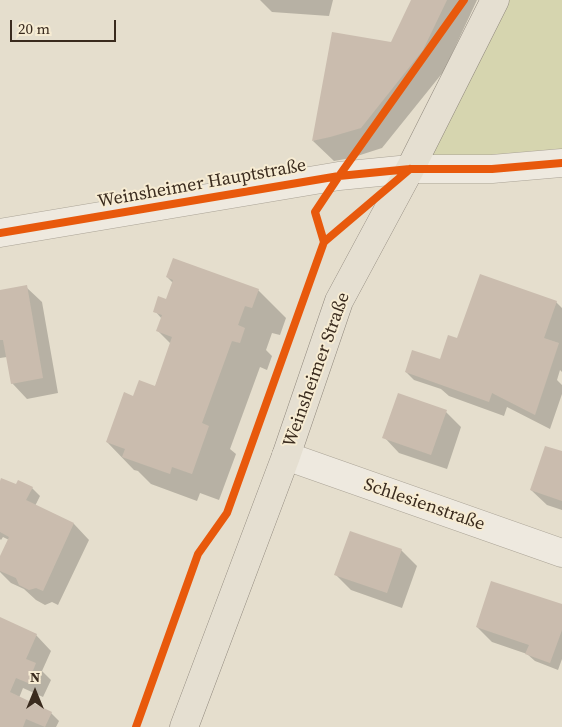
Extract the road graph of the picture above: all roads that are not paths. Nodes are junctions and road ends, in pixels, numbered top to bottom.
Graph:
1 (496, 0) edge
2 (562, 163) edge
3 (410, 169) junction
4 (0, 233) edge
5 (286, 456) junction
6 (562, 553) edge
7 (184, 727) edge

1 - 3 main road, Weinsheimer Straße
2 - 3 street, Weinsheimer Hauptstraße
3 - 4 street, Weinsheimer Hauptstraße
3 - 5 main road, Weinsheimer Straße
5 - 6 street, Schlesienstraße
5 - 7 main road, Weinsheimer Straße

